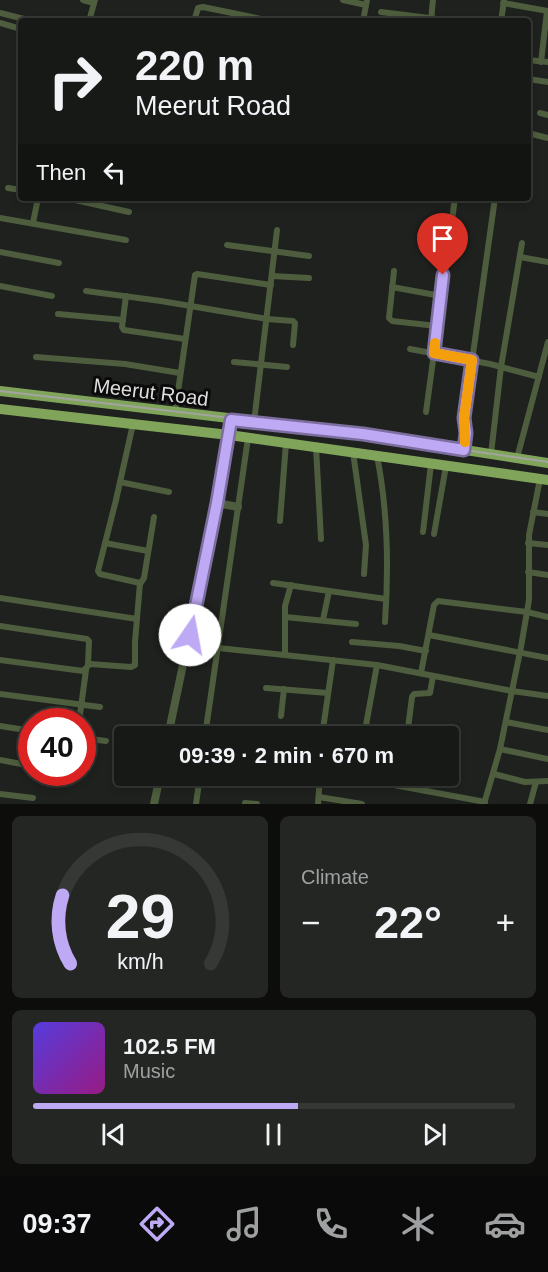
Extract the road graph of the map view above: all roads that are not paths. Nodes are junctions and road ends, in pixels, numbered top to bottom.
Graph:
1 (83, 0) edge
2 (343, 0) edge
3 (433, 0) edge
4 (94, 1) edge
5 (367, 2) edge
6 (503, 2) edge
7 (547, 11) edge
8 (381, 12) dead end
9 (0, 13) edge
10 (20, 18) edge
11 (90, 18) edge
12 (195, 18) edge
13 (256, 18) edge
14 (364, 18) edge
15 (418, 18) edge
16 (431, 18) edge
17 (501, 18) edge
18 (0, 23) edge
19 (18, 28) edge
20 (545, 62) edge
21 (531, 80) edge
22 (548, 82) edge
23 (540, 113) dead end
24 (548, 115) edge
25 (531, 134) edge
26 (548, 138) edge
27 (8, 188) dead end
28 (18, 190) edge
29 (37, 201) edge
30 (80, 201) edge
31 (455, 201) edge
32 (495, 201) edge
33 (129, 212) dead end
34 (0, 218) edge
35 (33, 223) junction
36 (277, 230) dead end
37 (126, 240) dead end
38 (522, 243) dead end
39 (227, 245) dead end
40 (0, 252) edge
41 (274, 252) junction
42 (309, 256) dead end
43 (520, 257) junction
44 (548, 262) edge
45 (59, 263) dead end
46 (394, 271) dead end
47 (272, 276) junction
48 (309, 278) dead end
49 (271, 285) junction
50 (0, 286) edge
51 (392, 287) junction
52 (86, 291) dead end
53 (52, 296) dead end
54 (126, 296) junction
55 (441, 296) junction
56 (190, 306) junction
57 (58, 314) dead end
58 (123, 320) junction
59 (267, 320) junction
60 (437, 326) junction
61 (185, 339) junction
62 (548, 342) edge
63 (293, 345) dead end
64 (410, 349) dead end
65 (434, 353) junction
66 (36, 357) dead end
67 (472, 360) junction
68 (234, 362) dead end
69 (262, 364) junction
70 (287, 367) dead end
71 (501, 367) junction
72 (180, 373) junction
73 (539, 377) junction
74 (0, 391) edge
75 (0, 409) edge
76 (426, 412) dead end
77 (175, 413) junction
78 (231, 420) junction
79 (254, 422) junction
80 (133, 424) junction
81 (229, 435) junction
82 (248, 438) junction
83 (286, 443) junction
84 (316, 447) junction
85 (464, 450) junction
86 (353, 452) junction
87 (491, 454) junction
88 (377, 456) junction
89 (517, 458) junction
90 (548, 463) edge
91 (431, 464) junction
92 (446, 466) junction
93 (544, 480) edge
94 (120, 482) junction
95 (169, 492) dead end
96 (217, 503) junction
97 (238, 507) junction
98 (533, 512) junction
99 (548, 514) edge
100 (154, 517) dead end
101 (280, 521) dead end
102 (423, 532) dead end
103 (434, 534) dead end
104 (321, 539) dead end
105 (105, 543) junction
106 (528, 543) junction
107 (548, 544) edge
108 (148, 551) junction
109 (528, 572) junction
110 (364, 574) dead end
111 (548, 575) edge
112 (273, 583) dead end
113 (140, 584) junction
114 (291, 585) junction
115 (328, 591) junction
116 (0, 598) edge
117 (386, 599) junction
118 (527, 612) junction
119 (285, 617) junction
120 (548, 617) edge
121 (137, 619) junction
122 (323, 620) junction
123 (385, 622) dead end
124 (356, 624) dead end
125 (0, 626) edge
126 (429, 635) junction
127 (352, 642) dead end
128 (218, 648) junction
129 (426, 651) junction
130 (520, 654) junction
131 (285, 655) junction
132 (547, 657) edge
133 (0, 660) edge
134 (333, 660) junction
135 (377, 665) junction
136 (87, 668) junction
137 (421, 673) junction
138 (433, 676) junction
139 (266, 688) dead end
140 (284, 689) junction
141 (512, 691) junction
142 (327, 693) junction
143 (0, 694) edge
144 (548, 696) edge
145 (81, 704) junction
146 (100, 707) dead end
147 (81, 708) edge
148 (281, 716) dead end
149 (506, 722) junction
150 (0, 726) edge
151 (170, 726) edge
152 (206, 726) edge
153 (323, 726) edge
154 (366, 726) edge
155 (408, 726) edge
156 (18, 729) edge
157 (548, 730) edge
158 (96, 740) edge
159 (106, 741) dead end
160 (500, 749) junction
161 (548, 759) edge
162 (0, 760) edge
163 (18, 763) edge
164 (494, 774) junction
165 (548, 781) edge
166 (536, 782) junction
167 (158, 786) edge
168 (199, 786) edge
169 (319, 786) edge
170 (406, 786) edge
171 (418, 788) joint
172 (0, 794) edge
173 (33, 798) dead end
174 (318, 801) edge
175 (245, 803) edge
176 (354, 803) edge
177 (484, 803) edge
178 (154, 804) edge
179 (196, 804) edge
180 (256, 804) edge
181 (363, 804) edge
182 (530, 804) edge

1 - 4 street
2 - 5 street
3 - 16 street
4 - 11 street
5 - 14 street
6 - 7 street
6 - 17 street
7 - 20 street
8 - 15 street
9 - 10 street
12 - 13 street
18 - 19 street
21 - 22 street
23 - 24 street
25 - 26 street
27 - 28 street
29 - 35 street
30 - 33 street
31 - 55 street
32 - 67 street
34 - 35 street
35 - 37 street
36 - 41 street
38 - 43 street
39 - 41 street
40 - 45 street
41 - 42 street
41 - 47 street
43 - 44 street
43 - 71 street
46 - 51 street
47 - 48 street
47 - 49 street
49 - 56 street
49 - 59 street
50 - 53 street
51 - 55 street
51 - 60 street
52 - 54 street
54 - 56 street
54 - 58 street
55 - 60 street
56 - 59 street
56 - 61 street
57 - 58 street
58 - 61 street
59 - 63 street
59 - 69 street
60 - 65 street
61 - 72 street
62 - 73 street
64 - 65 street
65 - 67 street
65 - 76 street
66 - 72 street
67 - 71 street
67 - 85 street
68 - 69 street
69 - 70 street
69 - 79 street
71 - 73 street
71 - 87 street
72 - 77 street
73 - 89 street
74 - 77 highway, Meerut Road
75 - 80 highway, Meerut Road
77 - 78 highway, Meerut Road
78 - 79 highway, Meerut Road
78 - 81 street
79 - 85 highway, Meerut Road
80 - 81 highway, Meerut Road
80 - 94 street
81 - 82 highway, Meerut Road
81 - 96 street
82 - 83 highway, Meerut Road
82 - 97 street
83 - 84 highway, Meerut Road
83 - 101 street
84 - 86 highway, Meerut Road
84 - 104 street
85 - 87 highway, Meerut Road
86 - 88 highway, Meerut Road
86 - 110 street
87 - 89 highway, Meerut Road
88 - 91 highway, Meerut Road
88 - 117 street
89 - 90 highway, Meerut Road
91 - 92 highway, Meerut Road
91 - 102 street
92 - 93 highway, Meerut Road
92 - 103 street
93 - 98 street
94 - 95 street
94 - 105 street
96 - 97 street
96 - 151 street
97 - 128 street
98 - 99 street
98 - 106 street
100 - 108 street
105 - 108 street
105 - 113 street
106 - 107 street
106 - 109 street
108 - 113 street
109 - 111 street
109 - 118 street
112 - 114 street
113 - 121 street
114 - 115 street
114 - 119 street
115 - 117 street
115 - 122 street
116 - 121 street
117 - 123 street
118 - 120 street
118 - 126 street
118 - 130 street
119 - 122 street
119 - 131 street
121 - 136 street
122 - 124 street
125 - 136 street
126 - 129 street
126 - 130 street
127 - 129 street
128 - 131 street
128 - 152 street
129 - 137 street
130 - 132 street
130 - 141 street
131 - 134 street
133 - 136 street
134 - 135 street
134 - 142 street
135 - 137 street
135 - 154 street
136 - 145 street
137 - 138 street
138 - 141 street
138 - 155 street
139 - 140 street
140 - 142 street
140 - 148 street
141 - 144 street
141 - 149 street
142 - 153 street
143 - 145 street
145 - 146 street
145 - 147 street
149 - 157 street
149 - 160 street
150 - 156 street
158 - 159 street
160 - 161 street
160 - 164 street
162 - 163 street
164 - 166 street
164 - 177 street
165 - 166 street
166 - 182 street
167 - 178 street
168 - 179 street
169 - 174 street
170 - 171 street
171 - 177 street
172 - 173 street
174 - 176 street
175 - 180 street
176 - 181 street

